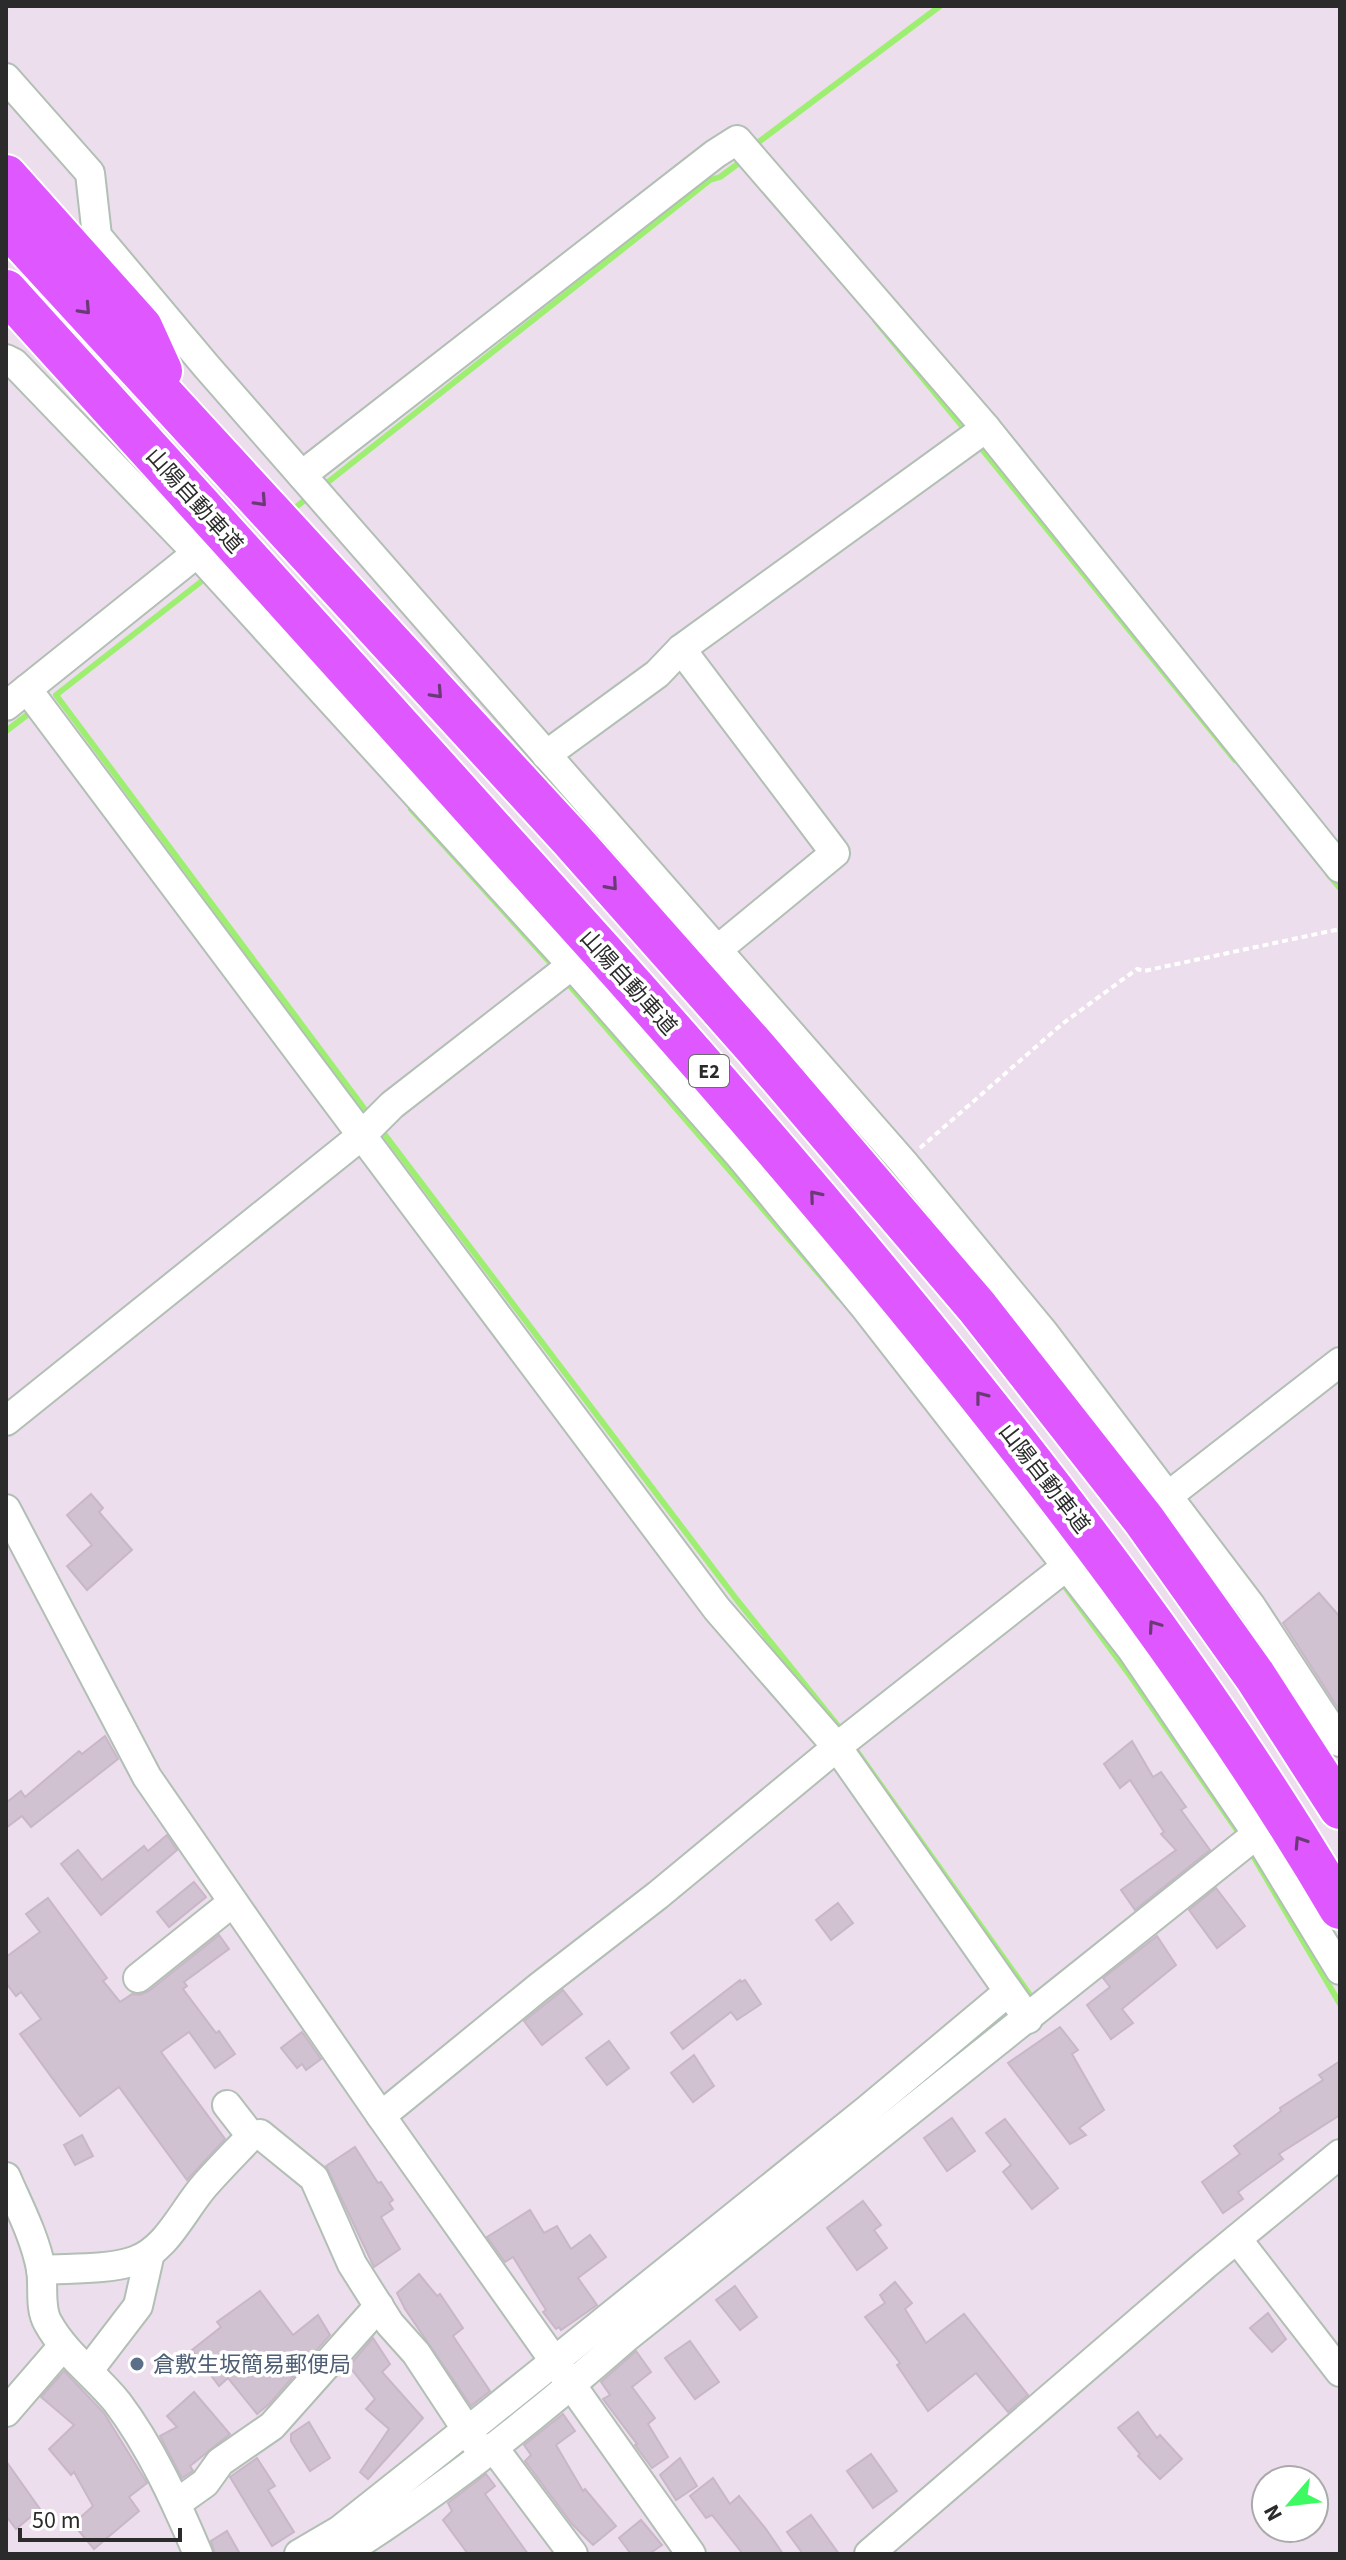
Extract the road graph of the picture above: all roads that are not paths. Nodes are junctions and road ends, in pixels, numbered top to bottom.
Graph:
1 (6, 78) edge
2 (6, 176) edge
3 (31, 236) edge
4 (6, 291) edge
5 (6, 359) edge
6 (976, 435) junction
7 (312, 487) junction
8 (208, 565) junction
9 (681, 649) junction
10 (28, 702) edge
11 (546, 755) junction
12 (1340, 868) edge
13 (717, 950) junction
14 (564, 972) junction
15 (370, 1127) junction
16 (1340, 1362) edge
17 (6, 1421) edge
18 (1168, 1496) junction
19 (6, 1509) edge
20 (1060, 1572) junction
21 (844, 1742) junction
22 (1340, 1742) edge
23 (1340, 1808) edge
24 (1249, 1840) junction
25 (233, 1902) junction
26 (1340, 1908) edge
27 (1338, 1963) edge
28 (138, 1978) dead end
29 (1018, 2005) junction
30 (227, 2105) dead end
31 (381, 2116) junction
32 (251, 2136) junction
33 (1340, 2154) edge
34 (6, 2177) edge
35 (1237, 2239) junction
36 (150, 2253) junction
37 (41, 2270) junction
38 (379, 2306) junction
39 (59, 2350) junction
40 (89, 2370) junction
41 (1340, 2372) edge
42 (564, 2373) junction
43 (6, 2412) edge
44 (478, 2443) junction
45 (177, 2503) junction
46 (198, 2554) edge
47 (299, 2554) edge
48 (342, 2554) edge
49 (573, 2554) edge
50 (691, 2554) edge
51 (869, 2554) edge

1 - 7 street
2 - 3 highway
3 -> 23 highway, E2
26 -> 4 highway, 山陽自動車道 / E2
5 - 8 street
6 - 7 street
6 - 9 street
6 - 12 street
7 - 11 street
8 - 10 street
8 - 14 street
9 - 11 street
9 - 13 street
10 - 15 street
11 - 13 street
13 - 18 street
14 - 15 street
14 - 20 street
15 - 17 street
15 - 21 street
16 - 18 street
18 - 22 street
19 - 25 street
20 - 21 street
20 - 24 street
21 - 29 street
21 - 31 street
24 - 27 street
24 - 29 street
25 - 28 street
25 - 31 street
29 - 42 street
30 - 32 street
31 - 42 street
32 - 36 street
32 - 38 street
33 - 35 street
34 - 37 street
35 - 41 street
35 - 51 street
36 - 37 street
36 - 40 street
37 - 39 street
38 - 44 street
38 - 45 street
39 - 40 street
39 - 43 street
40 - 45 street
42 - 44 street
42 - 50 street
44 - 47 street
44 - 48 street
44 - 49 street
45 - 46 street

